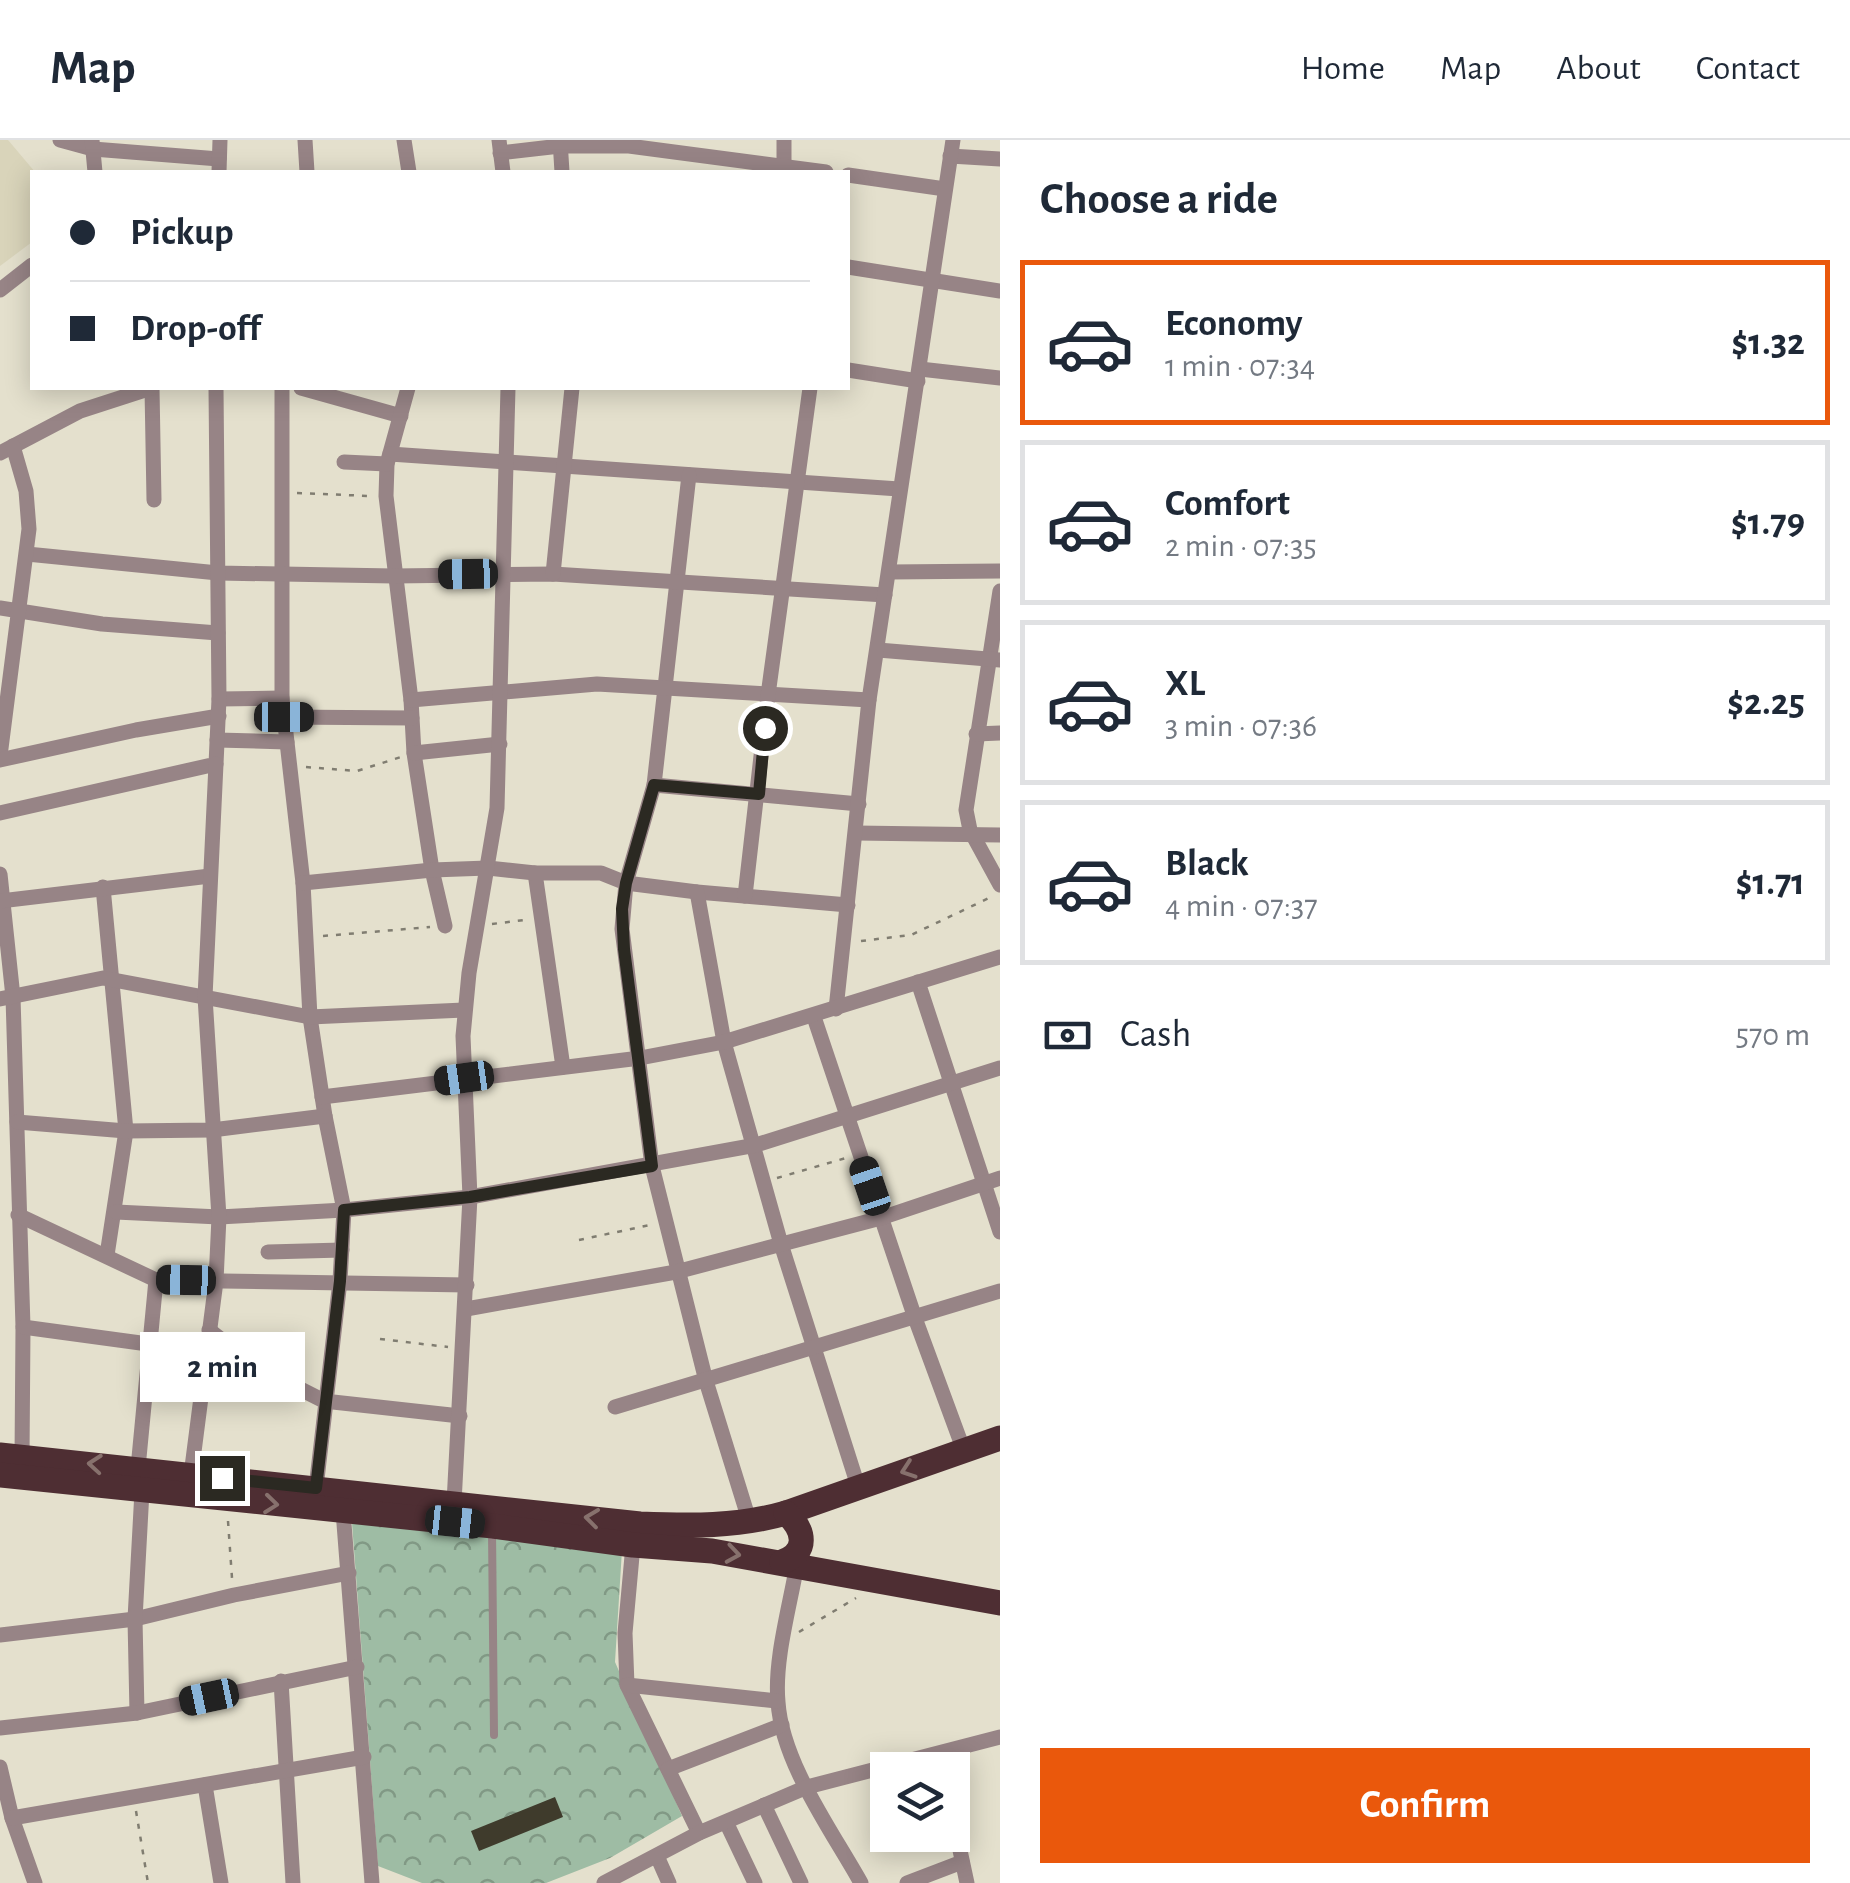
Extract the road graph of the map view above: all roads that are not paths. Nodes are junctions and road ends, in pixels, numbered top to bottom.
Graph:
1 (60, 140) edge
2 (220, 140) edge
3 (305, 140) edge
4 (404, 140) edge
5 (784, 140) edge
6 (560, 143) edge
7 (92, 144) edge
8 (499, 146) edge
9 (952, 148) edge
10 (1000, 159) edge
11 (219, 166) edge
12 (739, 166) edge
13 (95, 170) edge
14 (307, 170) edge
15 (409, 170) edge
16 (562, 170) edge
17 (785, 170) edge
18 (850, 176) edge
19 (944, 188) junction
20 (30, 267) edge
21 (850, 267) edge
22 (933, 281) junction
23 (0, 290) edge
24 (1000, 291) edge
25 (850, 370) edge
26 (918, 375) junction
27 (1000, 378) edge
28 (146, 390) edge
29 (152, 390) edge
30 (216, 390) edge
31 (282, 390) edge
32 (308, 390) edge
33 (408, 390) edge
34 (508, 390) edge
35 (572, 390) edge
36 (810, 390) edge
37 (401, 416) junction
38 (6, 449) edge
39 (388, 459) junction
40 (506, 460) junction
41 (344, 462) dead end
42 (565, 465) junction
43 (689, 475) junction
44 (799, 482) junction
45 (900, 488) junction
46 (154, 500) dead end
47 (27, 554) junction
48 (889, 572) junction
49 (1000, 572) edge
50 (218, 573) junction
51 (280, 574) junction
52 (504, 574) junction
53 (554, 574) junction
54 (394, 576) junction
55 (679, 579) junction
56 (782, 587) junction
57 (1000, 591) edge
58 (885, 595) junction
59 (0, 608) edge
60 (20, 613) junction
61 (218, 633) junction
62 (878, 650) junction
63 (994, 659) edge
64 (667, 687) junction
65 (500, 694) junction
66 (768, 695) junction
67 (282, 698) junction
68 (219, 699) junction
69 (411, 700) junction
70 (870, 700) junction
71 (2, 702) edge
72 (219, 716) junction
73 (284, 717) junction
74 (412, 718) junction
75 (1000, 733) edge
76 (976, 734) junction
77 (217, 740) junction
78 (287, 742) junction
79 (500, 744) junction
80 (414, 752) junction
81 (0, 758) edge
82 (216, 764) junction
83 (654, 785) junction
84 (759, 794) junction
85 (859, 804) junction
86 (0, 813) edge
87 (856, 833) junction
88 (1000, 835) edge
89 (974, 837) junction
90 (488, 868) junction
91 (432, 870) junction
92 (535, 873) junction
93 (0, 874) edge
94 (210, 876) junction
95 (303, 882) junction
96 (626, 883) junction
97 (1000, 884) edge
98 (103, 887) junction
99 (697, 892) junction
100 (745, 896) junction
101 (1, 901) edge
102 (848, 906) junction
103 (445, 926) road end
104 (1000, 957) edge
105 (112, 979) junction
106 (918, 982) junction
107 (205, 997) junction
108 (7, 998) edge
109 (836, 1009) junction
110 (464, 1010) junction
111 (814, 1016) junction
112 (310, 1017) junction
113 (724, 1042) junction
114 (640, 1058) junction
115 (562, 1067) junction
116 (1000, 1068) edge
117 (464, 1078) junction
118 (951, 1085) junction
119 (322, 1097) junction
120 (325, 1116) junction
121 (846, 1118) junction
122 (16, 1122) junction
123 (212, 1130) junction
124 (126, 1131) junction
125 (756, 1145) junction
126 (652, 1166) junction
127 (1000, 1178) edge
128 (983, 1183) junction
129 (470, 1197) junction
130 (344, 1210) junction
131 (116, 1212) junction
132 (18, 1215) junction
133 (219, 1217) junction
134 (881, 1218) junction
135 (1000, 1232) edge
136 (781, 1244) junction
137 (342, 1250) junction
138 (268, 1252) dead end
139 (107, 1255) junction
140 (676, 1272) junction
141 (156, 1280) junction
142 (216, 1281) junction
143 (340, 1281) junction
144 (467, 1286) junction
145 (1000, 1291) edge
146 (466, 1310) junction
147 (915, 1318) junction
148 (23, 1327) junction
149 (210, 1330) junction
150 (148, 1344) junction
151 (813, 1348) junction
152 (706, 1381) junction
153 (324, 1401) junction
154 (615, 1407) dead end
155 (460, 1416) junction
156 (1000, 1438) edge
157 (964, 1451) junction
158 (11, 1456) edge
159 (0, 1474) edge
160 (191, 1475) junction
161 (140, 1480) junction
162 (858, 1486) junction
163 (316, 1488) junction
164 (454, 1503) junction
165 (343, 1511) junction
166 (786, 1514) junction
167 (750, 1523) junction
168 (492, 1526) junction
169 (633, 1545) junction
170 (790, 1563) junction
171 (349, 1574) junction
172 (1000, 1603) edge
173 (135, 1619) junction
174 (0, 1635) edge
175 (356, 1667) junction
176 (281, 1681) junction
177 (627, 1684) junction
178 (778, 1700) junction
179 (137, 1713) junction
180 (782, 1724) junction
181 (0, 1728) edge
182 (494, 1734) dead end
183 (1000, 1737) edge
184 (941, 1751) joint
185 (364, 1756) junction
186 (0, 1767) edge
187 (287, 1768) junction
188 (668, 1769) junction
189 (205, 1785) junction
190 (807, 1788) junction
191 (764, 1806) junction
192 (12, 1818) junction
193 (726, 1822) junction
194 (699, 1834) junction
195 (960, 1852) edge
196 (658, 1856) junction
197 (962, 1862) junction
198 (614, 1881) edge
199 (913, 1882) edge
200 (34, 1883) edge
201 (222, 1883) edge
202 (293, 1883) edge
203 (372, 1883) edge
204 (669, 1883) edge
205 (755, 1883) edge
206 (801, 1883) edge
207 (862, 1883) edge
208 (967, 1883) edge

1 - 7 street
2 - 11 street
3 - 14 street
4 - 15 street
5 - 17 street
6 - 8 street
6 - 12 street
6 - 16 street
7 - 11 street
7 - 13 street
9 - 10 street
9 - 19 street
12 - 17 street
18 - 19 street
19 - 22 street
20 - 23 street
21 - 22 street
22 - 24 street
22 - 26 street
25 - 26 street
26 - 27 street
26 - 45 street
28 - 38 street
29 - 46 street
30 - 50 street
31 - 51 street
32 - 37 street
33 - 37 street
34 - 40 street
35 - 42 street
36 - 44 street
37 - 39 street
38 - 47 street
39 - 40 street
39 - 41 street
39 - 54 street
40 - 42 street
40 - 52 street
42 - 43 street
42 - 53 street
43 - 44 street
43 - 55 street
44 - 45 street
44 - 56 street
45 - 48 street
47 - 50 street
47 - 60 street
48 - 49 street
48 - 58 street
50 - 51 street
50 - 61 street
51 - 54 street
51 - 67 street
52 - 53 street
52 - 54 street
52 - 65 street
53 - 55 street
54 - 69 street
55 - 56 street
55 - 64 street
56 - 58 street
56 - 66 street
57 - 63 street
58 - 62 street
59 - 60 street
60 - 61 street
60 - 71 street
61 - 68 street
62 - 63 street
62 - 70 street
63 - 76 street
64 - 65 street
64 - 66 street
64 - 83 street
65 - 69 street
65 - 79 street
66 - 70 street
66 - 84 street
67 - 68 street
67 - 73 street
68 - 72 street
69 - 74 street
70 - 85 street
71 - 81 street
72 - 77 street
72 - 81 street
73 - 74 street
73 - 78 street
74 - 80 street
75 - 76 street
76 - 89 street
77 - 78 street
77 - 82 street
78 - 95 street
79 - 80 street
79 - 90 street
80 - 91 street
82 - 86 street
82 - 94 street
83 - 84 street
83 - 96 street
84 - 85 street
84 - 100 street
85 - 87 street
87 - 89 street
87 - 102 street
88 - 89 street
89 - 97 street
90 - 91 street
90 - 92 street
90 - 110 street
91 - 95 street
91 - 103 street
92 - 96 street
92 - 115 street
93 - 101 street
94 - 98 street
94 - 107 street
95 - 112 street
96 - 99 street
96 - 114 street
98 - 101 street
98 - 105 street
99 - 100 street
99 - 113 street
100 - 102 street
101 - 108 street
102 - 109 street
104 - 106 street
105 - 107 street
105 - 108 street
105 - 124 street
106 - 109 street
106 - 118 street
107 - 112 street
107 - 123 street
108 - 122 street
109 - 111 street
110 - 112 street
110 - 117 street
111 - 113 street
111 - 121 street
112 - 119 street
113 - 114 street
113 - 125 street
114 - 115 street
114 - 126 street
115 - 117 street
116 - 118 street
117 - 119 street
117 - 129 street
118 - 121 street
118 - 128 street
119 - 120 street
120 - 123 street
120 - 130 street
121 - 125 street
121 - 134 street
122 - 124 street
122 - 132 street
123 - 124 street
123 - 133 street
124 - 131 street
125 - 126 street
125 - 136 street
126 - 129 street
126 - 140 street
127 - 128 street
128 - 134 street
128 - 135 street
129 - 130 street
129 - 144 street
130 - 133 street
130 - 137 street
131 - 133 street
131 - 139 street
132 - 139 street
132 - 148 street
133 - 142 street
134 - 136 street
134 - 147 street
136 - 140 street
136 - 151 street
137 - 138 street
137 - 143 street
139 - 141 street
140 - 146 street
140 - 152 street
141 - 142 street
141 - 150 street
142 - 143 street
142 - 149 street
143 - 144 street
143 - 153 street
144 - 146 street
145 - 147 street
146 - 155 street
147 - 151 street
147 - 157 street
148 - 150 street
148 - 158 street
149 - 153 street
149 - 160 street
150 - 161 street
151 - 152 street
151 - 162 street
152 - 154 street
152 - 167 street
153 - 155 street
153 - 163 street
155 - 164 street
156 - 157 highway
157 -> 162 highway
161 -> 158 highway
159 - 161 highway
160 - 161 highway
160 - 163 highway
161 -> 165 highway
161 - 173 street
162 - 166 highway
163 - 164 highway
167 -> 164 highway
165 - 168 highway
165 - 171 street
166 - 167 highway
166 - 170 highway
168 - 169 highway
168 - 182 lane
169 -> 170 highway
169 - 177 street
170 - 172 highway
170 - 178 street
171 - 173 street
171 - 175 street
173 - 174 street
173 - 179 street
175 - 176 street
175 - 185 street
176 - 179 street
176 - 187 street
177 - 178 street
177 - 188 street
178 - 180 street
179 - 181 street
180 - 188 street
180 - 190 street
183 - 184 street
184 - 190 street
185 - 187 street
185 - 203 street
186 - 192 street
187 - 189 street
187 - 202 street
188 - 194 street
189 - 192 street
189 - 201 street
190 - 191 street
190 - 207 street
191 - 193 street
191 - 206 street
192 - 200 street
193 - 194 street
193 - 205 street
194 - 196 street
195 - 197 street
196 - 198 street
196 - 204 street
197 - 199 street
197 - 208 street

